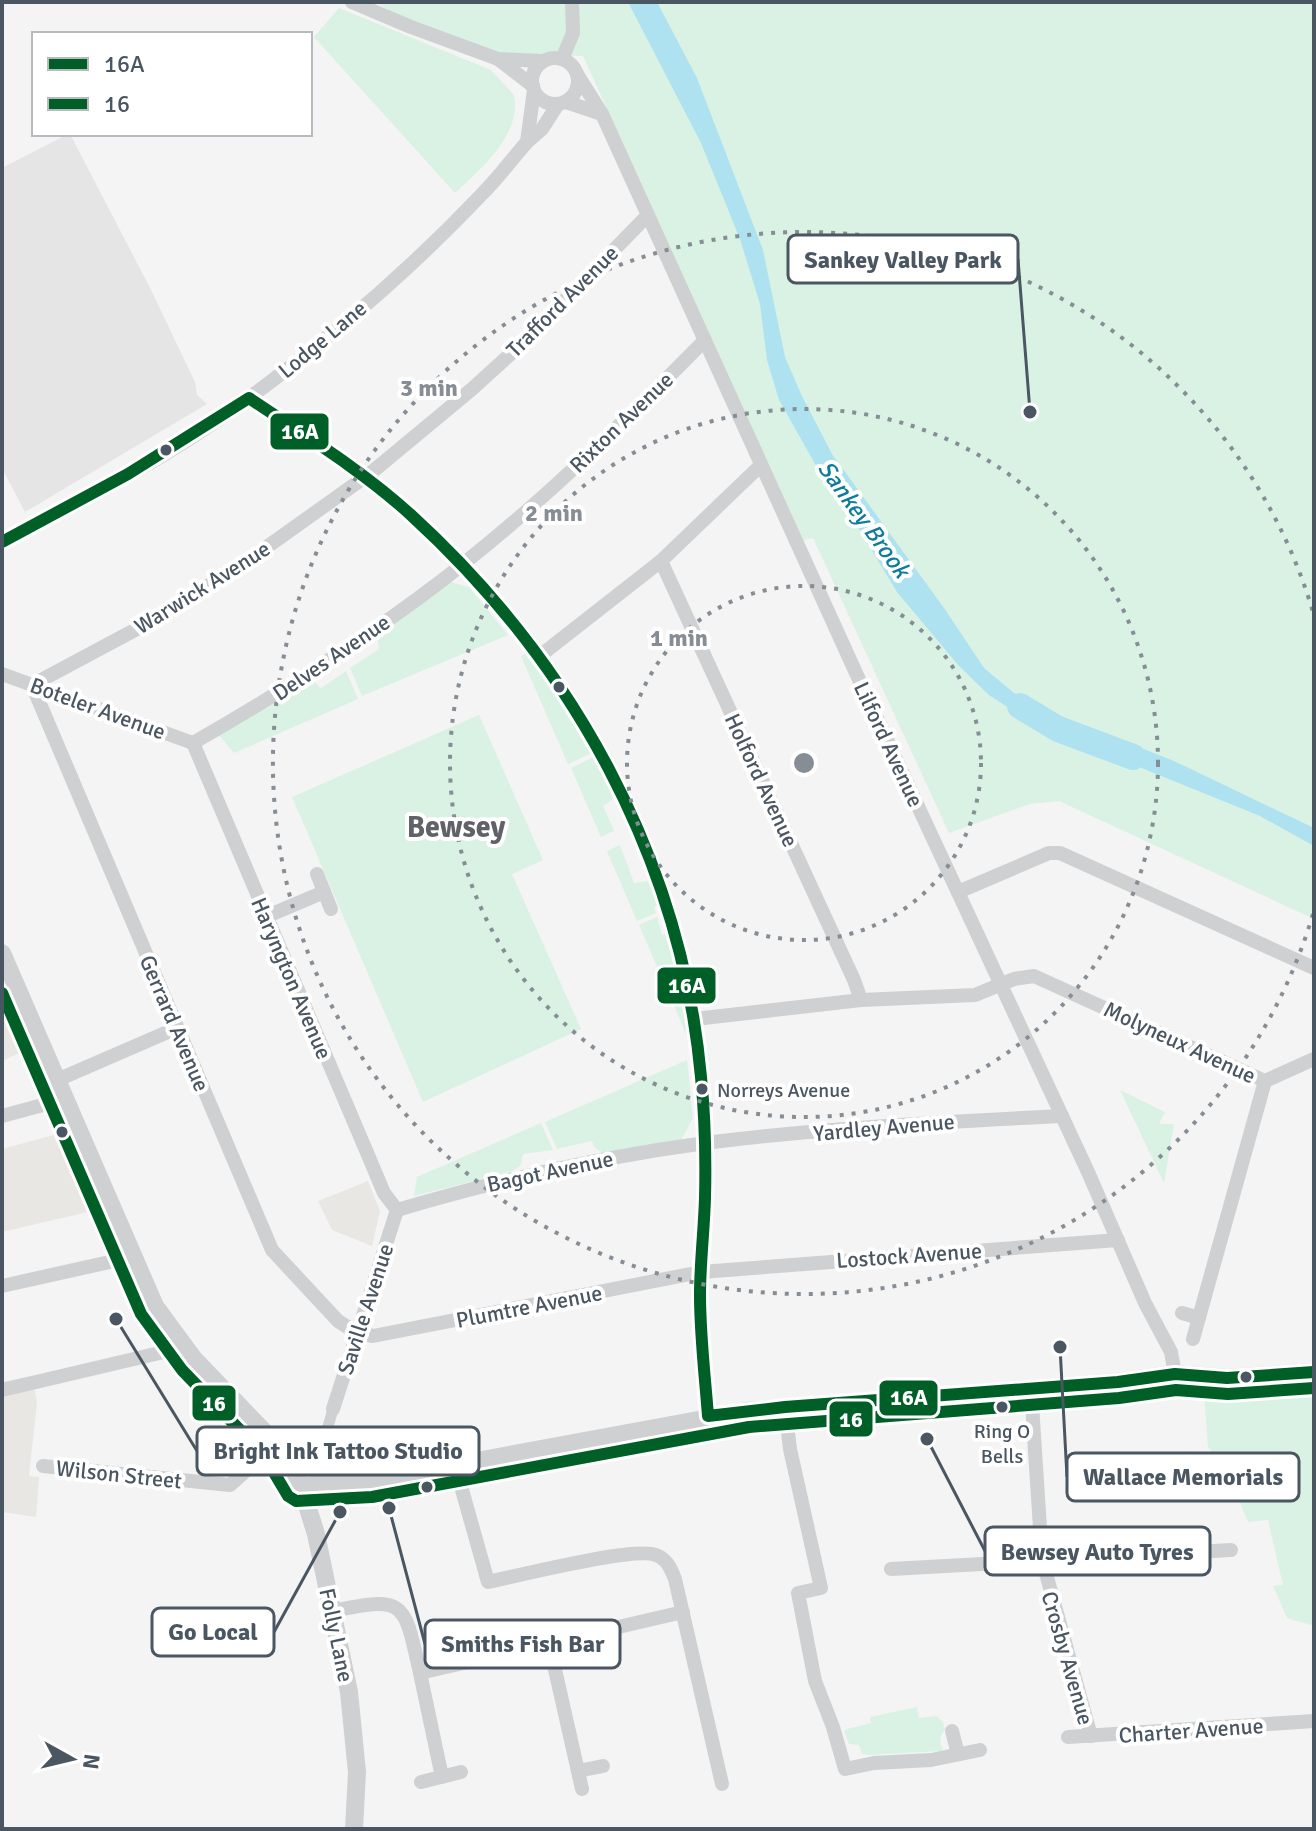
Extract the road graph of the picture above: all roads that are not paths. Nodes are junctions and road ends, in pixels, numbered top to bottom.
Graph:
1 (352, 2) edge
2 (390, 2) edge
3 (572, 2) edge
4 (385, 17) junction
5 (498, 59) junction
6 (562, 59) junction
7 (543, 61) junction
8 (577, 74) junction
9 (533, 88) junction
10 (562, 103) junction
11 (602, 114) junction
12 (527, 142) junction
13 (648, 215) junction
14 (705, 340) junction
15 (249, 398) junction
16 (761, 465) junction
17 (364, 477) junction
18 (2, 542) edge
19 (661, 561) junction
20 (463, 564) junction
21 (541, 655) junction
22 (2, 674) edge
23 (32, 685) junction
24 (193, 743) junction
25 (317, 874) dead end
26 (324, 892) junction
27 (958, 892) junction
28 (331, 909) dead end
29 (265, 917) junction
30 (2, 953) edge
31 (1314, 968) edge
32 (1001, 986) junction
33 (861, 1000) junction
34 (695, 1019) junction
35 (177, 1028) junction
36 (1314, 1059) edge
37 (57, 1080) junction
38 (1265, 1081) junction
39 (65, 1099) junction
40 (2, 1116) edge
41 (1062, 1116) junction
42 (706, 1143) junction
43 (397, 1210) junction
44 (1118, 1240) junction
45 (132, 1257) junction
46 (701, 1272) junction
47 (2, 1286) edge
48 (1182, 1313) dead end
49 (1199, 1318) junction
50 (357, 1333) junction
51 (1193, 1339) dead end
52 (181, 1343) junction
53 (1314, 1372) edge
54 (1175, 1374) junction
55 (1031, 1389) junction
56 (2, 1390) edge
57 (785, 1407) junction
58 (333, 1409) joint
59 (708, 1416) junction
60 (276, 1444) junction
61 (455, 1465) junction
62 (43, 1466) dead end
63 (335, 1472) dead end
64 (301, 1486) junction
65 (1231, 1550) dead end
66 (1042, 1559) junction
67 (891, 1569) dead end
68 (333, 1611) junction
69 (683, 1612) junction
70 (549, 1643) junction
71 (420, 1673) junction
72 (1314, 1721) edge
73 (952, 1731) dead end
74 (1091, 1736) junction
75 (1068, 1737) dead end
76 (980, 1750) dead end
77 (958, 1754) junction
78 (603, 1766) dead end
79 (578, 1771) junction
80 (461, 1772) dead end
81 (442, 1777) junction
82 (421, 1782) dead end
83 (722, 1784) dead end
84 (582, 1789) dead end
85 (355, 1823) edge

1 - 4 street
2 - 4 street
3 - 6 street
4 - 5 street
5 - 7 street
5 - 9 street
6 - 7 street
6 - 8 street
7 - 9 street
8 - 10 street
8 - 11 street, Lilford Avenue
9 - 10 street
9 - 12 street
10 - 11 street
10 - 12 street, Lodge Lane
11 - 13 street, Lilford Avenue
12 - 15 street, Lodge Lane
13 - 14 street, Lilford Avenue
13 - 17 street, Trafford Avenue
14 - 16 street, Lilford Avenue
14 - 20 street, Rixton Avenue
15 - 17 street
15 - 18 street, Lodge Lane
16 - 19 street
16 - 27 street, Lilford Avenue
17 - 20 street
17 - 23 street, Warwick Avenue
19 - 21 street
19 - 33 street, Holford Avenue
20 - 21 street
20 - 24 street, Delves Avenue
21 - 34 street
22 - 23 street, Boteler Avenue
23 - 24 street, Boteler Avenue
23 - 35 street, Gerrard Avenue
24 - 29 street, Haryngton Avenue
25 - 26 street
26 - 28 street
26 - 29 street
27 - 31 street
27 - 32 street, Lilford Avenue
29 - 43 street, Haryngton Avenue
30 - 37 street, Folly Lane
32 - 33 street
32 - 38 street, Molyneux Avenue
32 - 41 street, Lilford Avenue
33 - 34 street
34 - 42 street
35 - 37 street
35 - 50 street, Gerrard Avenue
36 - 38 street
37 - 39 street, Folly Lane
38 - 49 street, Molyneux Avenue
39 - 40 street
39 - 45 street, Folly Lane
41 - 42 street, Yardley Avenue
41 - 44 street, Lilford Avenue
42 - 43 street, Bagot Avenue
42 - 46 street
43 - 50 street, Saville Avenue
44 - 46 street, Lostock Avenue
44 - 54 street, Lilford Avenue
45 - 47 street
45 - 52 street, Folly Lane
46 - 50 street, Plumtre Avenue
46 - 59 street
48 - 49 street
49 - 51 street, Molyneux Avenue
50 - 58 street, Saville Avenue
52 - 56 street
52 - 60 street, Folly Lane
53 - 54 street
54 - 55 street
55 - 57 street
55 - 66 street, Crosby Avenue
57 - 59 street
57 - 77 street
58 - 63 street
59 - 61 street
60 - 62 street, Wilson Street
60 - 64 street, Folly Lane
61 - 64 street
61 - 69 street
64 - 68 street, Folly Lane
65 - 66 street
66 - 67 street
66 - 74 street, Crosby Avenue
68 - 71 street
68 - 85 street, Folly Lane
69 - 70 street
69 - 83 street
70 - 71 street
70 - 79 street
71 - 81 street
72 - 74 street, Charter Avenue
73 - 77 street
74 - 75 street, Charter Avenue
76 - 77 street
78 - 79 street
79 - 84 street
80 - 81 street
81 - 82 street

